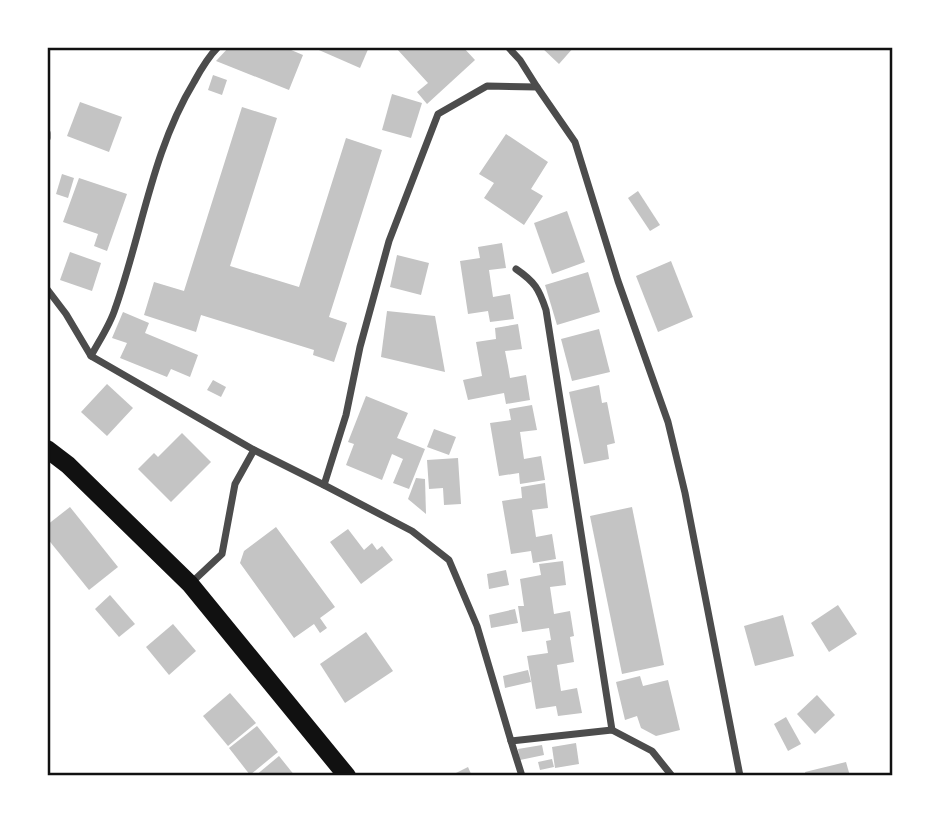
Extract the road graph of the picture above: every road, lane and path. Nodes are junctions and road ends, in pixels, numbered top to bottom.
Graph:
1 (218, 47) edge
2 (508, 47) edge
3 (537, 88) junction
4 (47, 133) edge
5 (47, 138) edge
6 (516, 269) dead end
7 (47, 289) edge
8 (91, 356) junction
9 (47, 449) edge
10 (254, 450) junction
11 (324, 485) junction
12 (190, 584) junction
13 (612, 730) junction
14 (510, 741) junction
15 (348, 776) edge
16 (522, 776) edge
17 (672, 776) edge
18 (740, 776) edge

1 - 8 street
2 - 3 street
3 - 11 street
3 - 18 street
4 - 5 street
6 - 13 street
7 - 8 street
8 - 10 street
9 - 12 main road
10 - 11 street
10 - 12 street
11 - 14 street
12 - 15 main road
13 - 14 street
13 - 17 street
14 - 16 street

